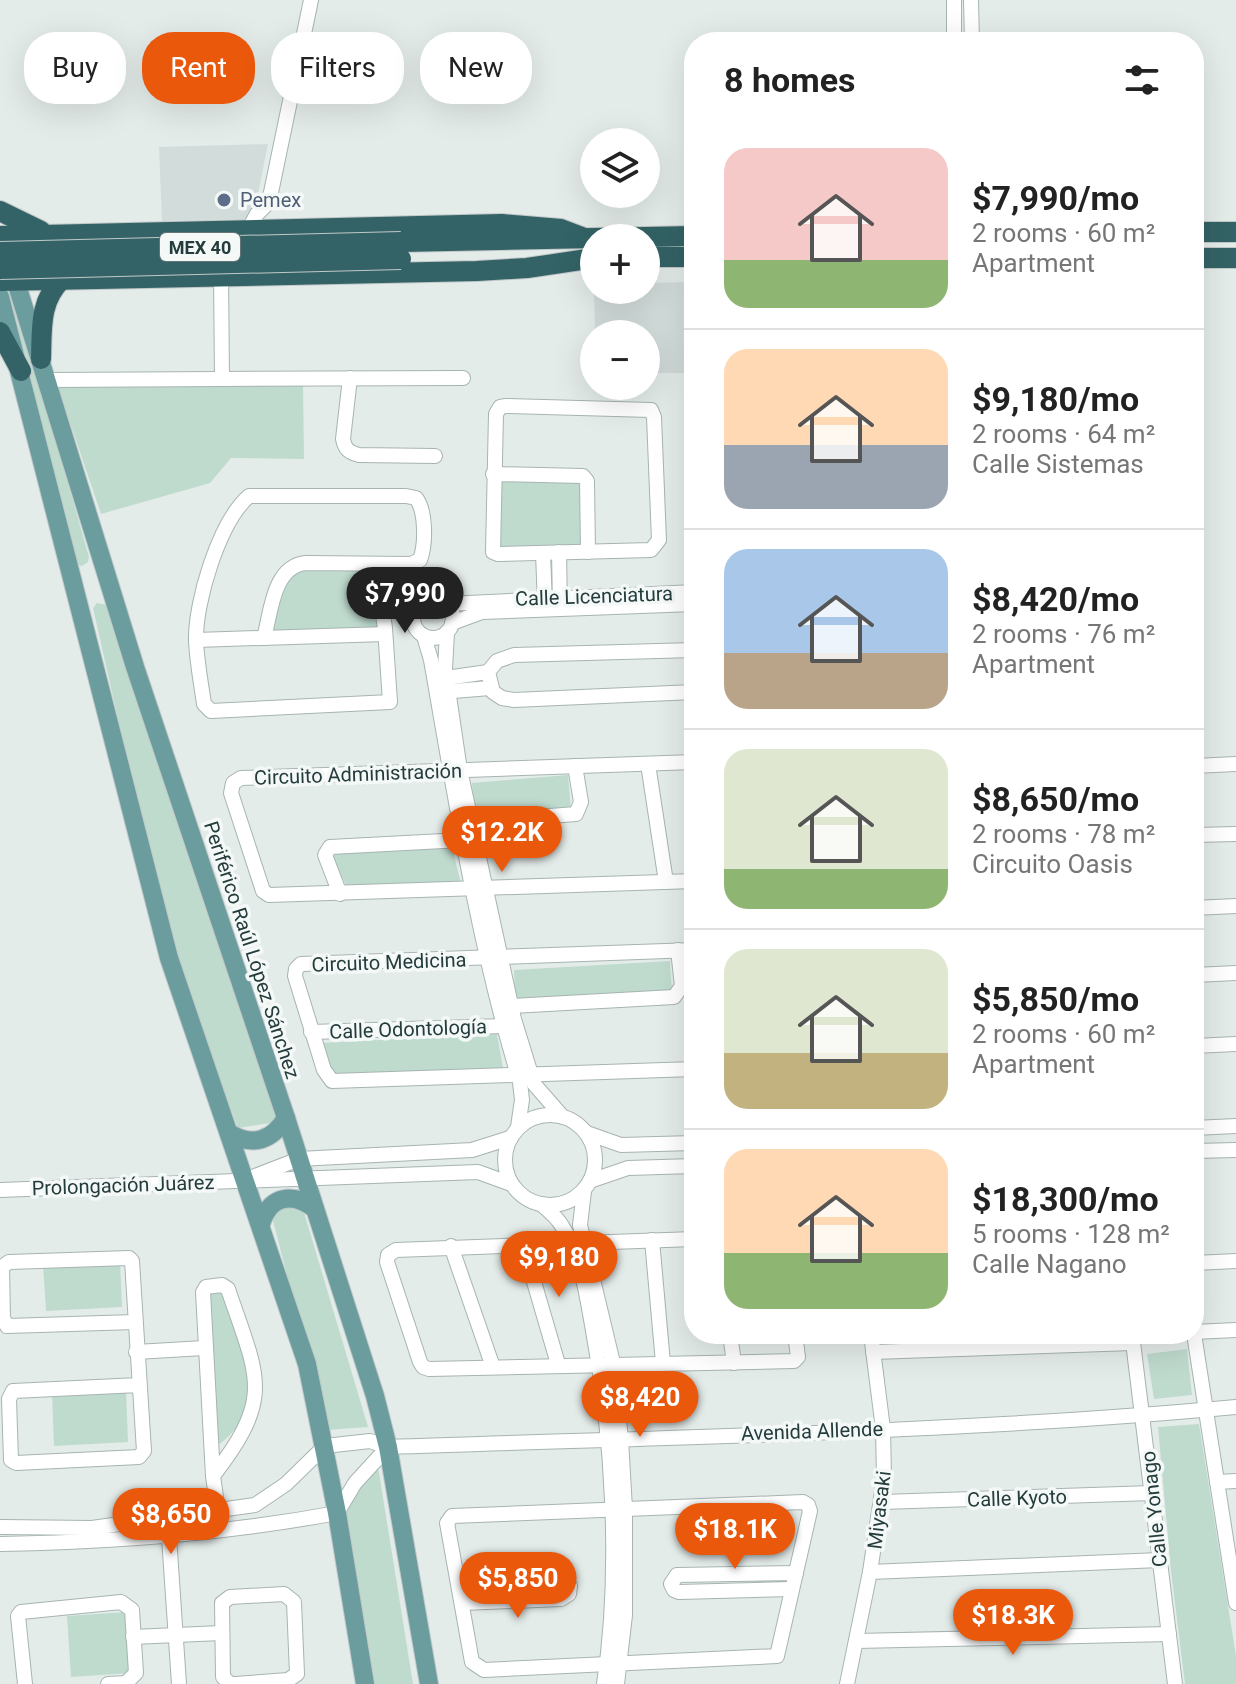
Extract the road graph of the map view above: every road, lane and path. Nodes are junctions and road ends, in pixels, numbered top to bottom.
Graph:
1 (311, 0) edge
2 (954, 0) edge
3 (971, 0) edge
4 (954, 32) edge
5 (972, 32) edge
6 (269, 202) junction
7 (0, 211) edge
8 (284, 229) junction
9 (248, 230) junction
10 (1204, 232) edge
11 (1236, 232) edge
12 (52, 234) junction
13 (580, 236) edge
14 (660, 236) edge
15 (684, 236) edge
16 (0, 237) edge
17 (580, 237) edge
18 (401, 250) junction
19 (0, 252) edge
20 (580, 256) edge
21 (660, 257) edge
22 (684, 257) edge
23 (1204, 258) edge
24 (1236, 258) edge
25 (580, 259) edge
26 (221, 275) junction
27 (6, 277) edge
28 (62, 279) junction
29 (0, 297) edge
30 (0, 332) edge
31 (41, 359) junction
32 (21, 371) junction
33 (350, 378) junction
34 (463, 378) dead end
35 (222, 379) junction
36 (47, 380) junction
37 (435, 456) dead end
38 (493, 474) junction
39 (559, 552) junction
40 (588, 552) junction
41 (543, 553) junction
42 (376, 566) junction
43 (108, 578) junction
44 (74, 590) junction
45 (684, 593) edge
46 (447, 604) junction
47 (552, 604) junction
48 (684, 604) edge
49 (382, 609) junction
50 (414, 609) junction
51 (450, 628) junction
52 (385, 631) junction
53 (419, 632) junction
54 (264, 638) junction
55 (196, 640) junction
56 (684, 650) edge
57 (488, 672) junction
58 (441, 686) junction
59 (490, 688) junction
60 (684, 692) edge
61 (684, 762) edge
62 (648, 764) junction
63 (1236, 764) edge
64 (575, 766) junction
65 (1204, 766) edge
66 (455, 770) junction
67 (471, 822) junction
68 (1236, 834) edge
69 (1204, 835) edge
70 (462, 840) junction
71 (684, 881) edge
72 (666, 882) junction
73 (479, 889) junction
74 (340, 894) junction
75 (1236, 906) edge
76 (1204, 908) edge
77 (678, 950) junction
78 (684, 950) edge
79 (494, 959) junction
80 (1236, 973) edge
81 (1204, 975) edge
82 (512, 1006) junction
83 (504, 1026) junction
84 (311, 1032) junction
85 (1236, 1044) edge
86 (1204, 1046) edge
87 (684, 1069) edge
88 (524, 1074) junction
89 (562, 1116) junction
90 (286, 1118) junction
91 (1236, 1126) edge
92 (1204, 1128) edge
93 (514, 1133) junction
94 (587, 1133) junction
95 (231, 1134) junction
96 (684, 1143) edge
97 (1236, 1150) edge
98 (1204, 1151) edge
99 (299, 1159) junction
100 (684, 1166) edge
101 (246, 1179) junction
102 (305, 1179) junction
103 (511, 1184) junction
104 (587, 1186) junction
105 (0, 1190) edge
106 (541, 1204) junction
107 (315, 1209) junction
108 (261, 1224) junction
109 (684, 1239) edge
110 (652, 1240) junction
111 (577, 1243) junction
112 (523, 1244) junction
113 (451, 1246) junction
114 (1236, 1261) edge
115 (1204, 1263) edge
116 (135, 1322) junction
117 (1236, 1330) edge
118 (1204, 1332) edge
119 (731, 1344) edge
120 (796, 1344) edge
121 (872, 1344) edge
122 (1033, 1344) edge
123 (1134, 1344) edge
124 (1196, 1344) edge
125 (204, 1348) junction
126 (136, 1352) junction
127 (873, 1352) junction
128 (663, 1363) junction
129 (734, 1363) junction
130 (558, 1364) junction
131 (606, 1364) junction
132 (493, 1367) junction
133 (139, 1385) junction
134 (1236, 1407) edge
135 (1206, 1410) junction
136 (1144, 1416) junction
137 (883, 1429) junction
138 (614, 1439) junction
139 (325, 1446) junction
140 (388, 1447) junction
141 (213, 1476) junction
142 (1236, 1481) edge
143 (1217, 1482) junction
144 (1152, 1493) junction
145 (882, 1502) junction
146 (255, 1505) junction
147 (618, 1510) junction
148 (218, 1511) junction
149 (337, 1513) junction
150 (260, 1526) junction
151 (0, 1527) edge
152 (92, 1535) junction
153 (169, 1537) junction
154 (0, 1544) edge
155 (1232, 1551) edge
156 (1160, 1560) junction
157 (870, 1572) junction
158 (796, 1573) junction
159 (458, 1582) junction
160 (792, 1589) junction
161 (462, 1603) junction
162 (1236, 1603) edge
163 (221, 1633) junction
164 (1169, 1634) junction
165 (175, 1635) junction
166 (133, 1637) junction
167 (856, 1641) junction
168 (614, 1665) junction
169 (25, 1684) edge
170 (108, 1684) edge
171 (179, 1684) edge
172 (232, 1684) edge
173 (365, 1684) edge
174 (429, 1684) edge
175 (604, 1684) edge
176 (617, 1684) edge
177 (847, 1684) edge
178 (1175, 1684) edge

1 - 6 street
2 - 4 street
3 - 5 street
6 - 8 street
6 - 9 street
7 - 12 highway
8 - 9 highway
8 - 13 highway
9 - 12 highway
10 - 11 highway
12 - 16 highway
12 - 28 highway
14 - 15 highway, MEX 40
16 - 27 main road, Periférico Raúl López Sánchez
17 - 18 highway, MEX 40
18 - 19 highway, MEX 40, bridge
18 - 20 highway, MEX 40
18 - 27 highway, MEX 40, bridge
21 - 22 highway
23 - 24 highway
25 - 26 highway
26 - 28 highway
26 - 35 street
27 - 28 highway
27 - 31 main road, Periférico Raúl López Sánchez
28 - 31 highway
29 - 32 main road
30 - 32 highway
31 - 36 main road, Periférico Raúl López Sánchez
32 - 44 main road
33 - 34 street
33 - 35 street
33 - 37 street
35 - 36 street
36 - 43 main road, Periférico Raúl López Sánchez
38 - 40 street
38 - 40 street
38 - 41 street
39 - 40 street
39 - 41 street
39 - 47 street
41 - 47 street
42 - 49 street
42 - 54 street
42 - 55 street
43 - 44 main road
43 - 90 main road, Periférico Raúl López Sánchez
44 - 95 main road
45 - 47 street, Calle Licenciatura
46 - 47 street, Calle Licenciatura
46 - 50 street
46 - 51 street
47 - 48 street, Calle Licenciatura
47 - 51 street, Calle Licenciatura
49 - 50 street
49 - 52 street
50 - 53 street
51 - 53 street
51 - 58 street
52 - 53 street
52 - 54 street
52 - 55 street
53 - 58 street
54 - 55 street
56 - 57 street
57 - 58 street
57 - 59 street
58 - 59 street
58 - 66 street
59 - 60 street
61 - 62 street, Circuito Administración
62 - 64 street, Circuito Administración
62 - 72 street
63 - 65 street
64 - 66 street, Circuito Administración
64 - 67 street
66 - 67 street
66 - 70 street
66 - 74 street, Circuito Administración
67 - 73 street
68 - 69 street
70 - 73 street
70 - 74 street
71 - 72 street, Circuito Administración
72 - 73 street, Circuito Administración
73 - 74 street, Circuito Administración
73 - 79 street
75 - 76 street
77 - 78 street, Circuito Medicina
77 - 79 street, Circuito Medicina
77 - 82 street
79 - 82 street
79 - 83 street
79 - 84 street, Circuito Medicina
80 - 81 street
82 - 88 street
83 - 84 street, Calle Odontología
83 - 88 street
84 - 88 street, Circuito Medicina
85 - 86 street
87 - 88 street, Circuito Medicina
88 - 89 street
88 - 93 street
89 - 93 street
89 - 94 street
90 - 95 main road
90 - 99 main road, Periférico Raúl López Sánchez
91 - 92 street
93 - 99 street
93 - 103 street
94 - 96 street
94 - 104 street
95 - 101 main road
97 - 98 street
99 - 101 street
99 - 102 main road, Periférico Raúl López Sánchez
100 - 104 street
101 - 102 street, Prolongación Juárez
101 - 105 street, Prolongación Juárez
101 - 108 main road
102 - 103 street, Prolongación Juárez
102 - 107 main road, Periférico Raúl López Sánchez
103 - 106 street
104 - 106 street
104 - 111 street
106 - 111 street
107 - 108 main road
107 - 140 main road, Periférico Raúl López Sánchez
108 - 139 main road
109 - 110 street
110 - 111 street
110 - 128 street
111 - 112 street
111 - 131 street
112 - 113 street
112 - 130 street
113 - 132 street
113 - 132 street
114 - 115 street
116 - 116 street
116 - 126 street
117 - 118 street
119 - 129 street
120 - 129 street
121 - 127 street, Miyasaki
122 - 127 street
123 - 136 street, Calle Yonago
124 - 135 street
125 - 126 street
125 - 141 street
125 - 141 street
126 - 133 street
127 - 137 street, Miyasaki
128 - 129 street
128 - 131 street
130 - 131 street
130 - 132 street
131 - 138 street
133 - 133 street
134 - 135 street, Avenida Allende
135 - 136 street, Avenida Allende
135 - 143 street
136 - 137 street, Avenida Allende
136 - 144 street, Calle Yonago
137 - 138 street, Avenida Allende
137 - 145 street, Miyasaki
138 - 140 street, Avenida Allende
138 - 147 street
139 - 140 street, Avenida Allende
139 - 146 street
139 - 149 main road
140 - 149 street
140 - 174 main road, Periférico Raúl López Sánchez
141 - 148 street
142 - 143 street
143 - 155 street
144 - 145 street, Calle Kyoto
144 - 156 street, Calle Yonago
145 - 157 street, Miyasaki
146 - 148 street
146 - 150 street
147 - 158 street
147 - 159 street
147 - 168 street
148 - 152 street
149 - 150 street
149 - 173 main road
150 - 153 street
151 - 152 street
152 - 153 street
152 - 154 street
153 - 165 street
155 - 162 street
156 - 157 street
156 - 164 street, Calle Yonago
157 - 167 street, Miyasaki
158 - 160 street
158 - 160 street
159 - 161 street
159 - 161 street
160 - 168 street
161 - 168 street
163 - 165 street
163 - 172 street
163 - 172 street
164 - 167 street
164 - 178 street, Calle Yonago
165 - 166 street
165 - 171 street
166 - 169 street
166 - 170 street
167 - 177 street, Miyasaki
168 - 175 street
168 - 176 street

